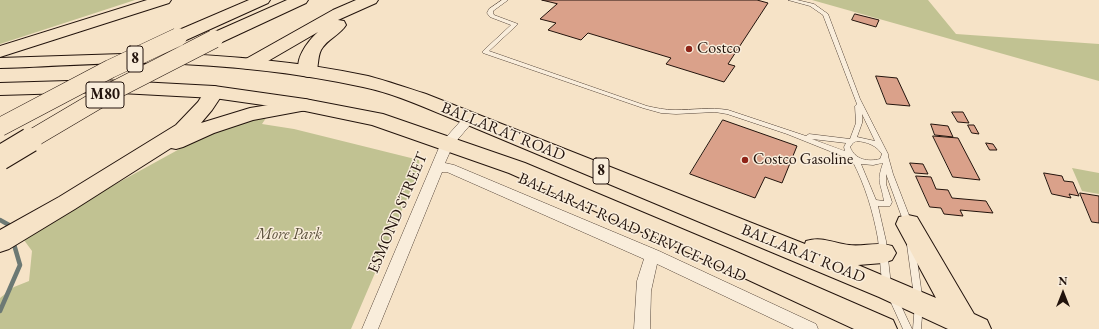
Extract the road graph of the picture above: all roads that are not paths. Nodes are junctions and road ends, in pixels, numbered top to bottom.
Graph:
1 (163, 0) edge
2 (262, 0) edge
3 (300, 0) edge
4 (505, 0) edge
5 (790, 0) edge
6 (366, 2) edge
7 (111, 17) junction
8 (0, 52) edge
9 (0, 63) edge
10 (19, 63) junction
11 (250, 64) junction
12 (308, 71) junction
13 (0, 74) edge
14 (0, 89) edge
15 (214, 92) junction
16 (857, 99) junction
17 (305, 105) junction
18 (470, 118) junction
19 (0, 127) edge
20 (789, 132) junction
21 (852, 140) junction
22 (447, 143) junction
23 (854, 157) junction
24 (885, 157) junction
25 (0, 158) edge
26 (436, 167) junction
27 (115, 173) junction
28 (873, 204) junction
29 (908, 224) junction
30 (736, 227) junction
31 (0, 242) edge
32 (883, 253) junction
33 (654, 256) junction
34 (888, 289) junction
35 (918, 316) edge
36 (970, 326) edge
37 (370, 329) edge
38 (642, 329) edge
39 (810, 329) edge
40 (883, 329) edge
41 (908, 329) edge

1 - 7 highway
2 - 19 highway, M80, bridge
3 - 25 highway, M80, bridge
4 - 20 lane
5 - 16 lane
6 - 11 highway
6 - 12 highway
7 - 8 highway
7 - 10 highway
9 - 10 highway, BALLARAT ROAD / 8
10 - 11 highway, BALLARAT ROAD / 8
10 - 13 highway
11 - 12 highway, BALLARAT ROAD / 8
11 - 15 highway
12 - 18 highway, BALLARAT ROAD / 8
14 - 15 highway, BALLARAT ROAD / 8
15 - 17 highway, BALLARAT ROAD / 8
15 - 27 highway
16 - 21 lane
16 - 24 lane
17 - 22 highway, BALLARAT ROAD / 8
17 - 27 highway
18 - 22 street, ESMOND STREET
18 - 30 highway, BALLARAT ROAD / 8
20 - 21 lane
20 - 23 lane
21 - 23 lane
21 - 24 lane
22 - 26 street, ESMOND STREET
22 - 40 highway, BALLARAT ROAD / 8
23 - 24 lane
23 - 28 lane
24 - 28 lane
24 - 29 lane
26 - 33 street, BALLARAT ROAD SERVICE ROAD
26 - 37 street, ESMOND STREET
27 - 31 highway
28 - 32 lane
29 - 35 lane
29 - 36 highway
30 - 32 highway
30 - 34 highway, BALLARAT ROAD / 8
32 - 34 lane
33 - 38 street
33 - 39 street, BALLARAT ROAD SERVICE ROAD
34 - 35 highway, BALLARAT ROAD / 8
34 - 41 lane
35 - 36 highway, BALLARAT ROAD / 8

